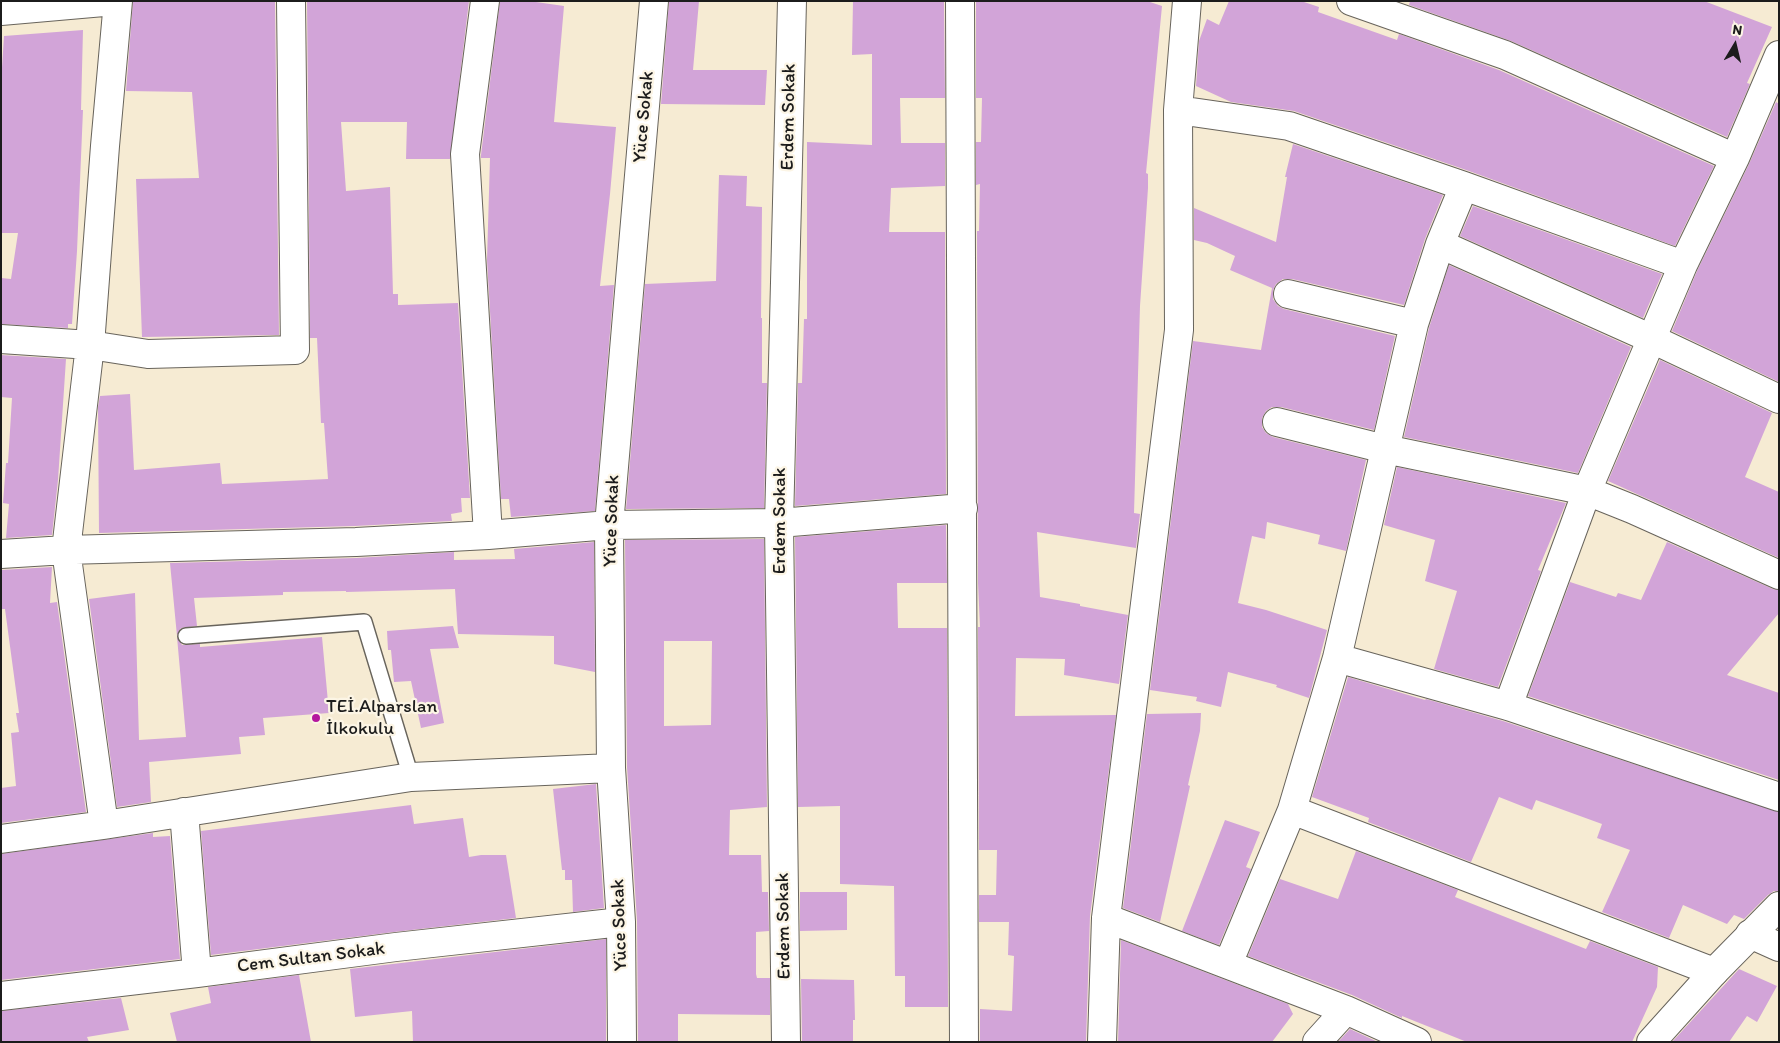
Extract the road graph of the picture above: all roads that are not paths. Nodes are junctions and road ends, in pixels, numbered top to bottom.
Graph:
1 (116, 1) edge
2 (291, 1) edge
3 (485, 1) edge
4 (654, 1) edge
5 (792, 1) edge
6 (960, 1) edge
7 (1187, 1) edge
8 (1352, 1) edge
9 (1, 11) edge
10 (1779, 55) edge
11 (1178, 110) junction
12 (1735, 158) junction
13 (1464, 186) junction
14 (1440, 244) junction
15 (1683, 265) junction
16 (1288, 294) dead end
17 (1414, 324) junction
18 (1, 339) edge
19 (1652, 339) junction
20 (90, 345) junction
21 (1779, 399) edge
22 (1277, 422) dead end
23 (1386, 449) junction
24 (1587, 491) junction
25 (963, 508) junction
26 (779, 523) junction
27 (609, 525) junction
28 (488, 536) junction
29 (66, 550) junction
30 (1, 554) edge
31 (1779, 575) edge
32 (186, 636) dead end
33 (1337, 658) junction
34 (1508, 706) junction
35 (611, 768) junction
36 (411, 777) junction
37 (1779, 797) edge
38 (1292, 810) junction
39 (184, 812) junction
40 (104, 825) junction
41 (1, 840) edge
42 (1779, 906) edge
43 (1106, 918) junction
44 (622, 922) junction
45 (1750, 934) junction
46 (1779, 947) edge
47 (1228, 964) junction
48 (1714, 972) junction
49 (197, 973) junction
50 (1, 996) edge
51 (1346, 1010) junction
52 (622, 1042) edge
53 (786, 1042) edge
54 (964, 1042) edge
55 (1102, 1042) edge
56 (1317, 1042) edge
57 (1417, 1042) edge
58 (1651, 1042) edge

1 - 9 street
1 - 20 street
2 - 20 street
3 - 28 street
4 - 27 street, Yüce Sokak
5 - 26 street, Erdem Sokak
6 - 25 street
7 - 11 street
8 - 12 street
10 - 12 street
11 - 13 street
11 - 43 street
12 - 15 street
13 - 14 street
13 - 15 street
14 - 17 street
14 - 19 street
15 - 19 street
16 - 17 street
17 - 23 street
18 - 20 street
19 - 21 street
19 - 24 street
20 - 29 street
22 - 23 street
23 - 24 street
23 - 33 street
24 - 31 street
24 - 34 street
25 - 26 street
25 - 54 street
26 - 27 street
26 - 53 street, Erdem Sokak
27 - 28 street
27 - 35 street, Yüce Sokak
28 - 29 street
29 - 30 street
29 - 40 street
32 - 36 lane
33 - 34 street
33 - 38 street
34 - 37 street
35 - 36 street
35 - 44 street, Yüce Sokak
36 - 39 street
38 - 47 street
38 - 48 street
39 - 40 street
39 - 49 street
40 - 41 street
42 - 45 street
43 - 47 street
43 - 55 street
44 - 49 street, Cem Sultan Sokak
44 - 52 street, Yüce Sokak
45 - 46 street
45 - 48 street
47 - 51 street
48 - 58 street
49 - 50 street, Cem Sultan Sokak
51 - 56 street
51 - 57 street

